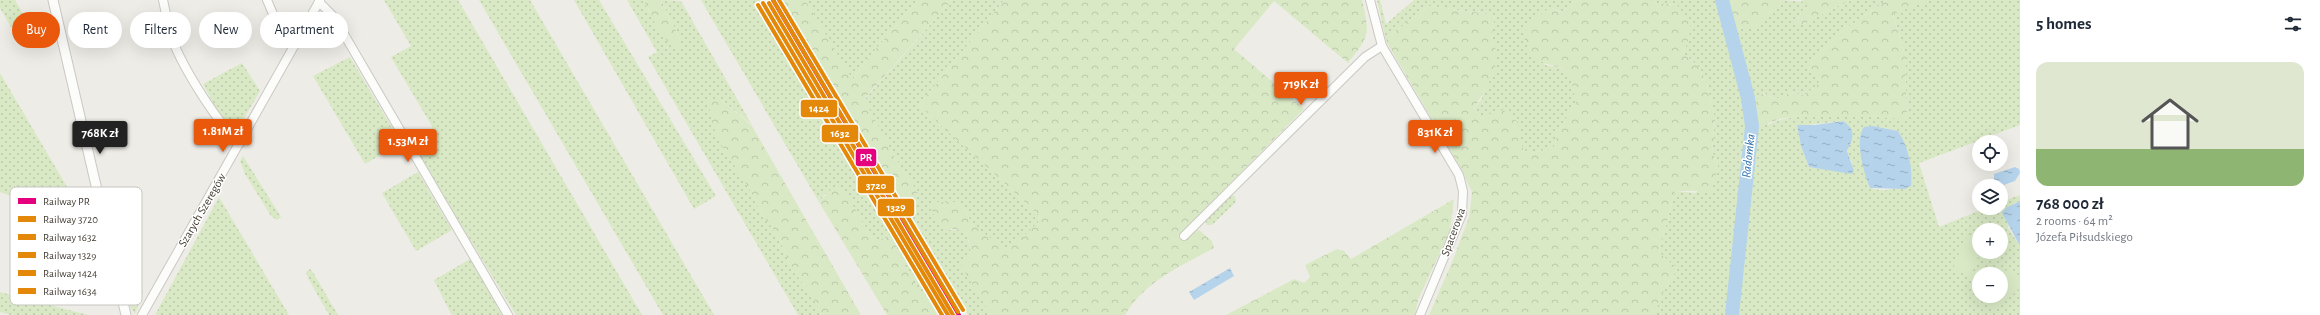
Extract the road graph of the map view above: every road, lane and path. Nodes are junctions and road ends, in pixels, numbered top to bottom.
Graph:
1 (54, 0) edge
2 (163, 0) edge
3 (267, 0) edge
4 (1370, 0) edge
5 (319, 1) edge
6 (272, 12) edge
7 (313, 12) edge
8 (1382, 46) junction
9 (293, 48) edge
10 (241, 142) junction
11 (97, 187) edge
12 (1184, 236) dead end
13 (124, 305) edge
14 (126, 315) edge
15 (142, 315) edge
16 (508, 315) edge
17 (1420, 315) edge

1 - 11 street
2 - 10 street
3 - 6 street
4 - 8 street, Spacerowa
5 - 7 street, Szarych Szeregów
5 - 16 street
8 - 12 street
8 - 17 street, Spacerowa
9 - 10 street, Szarych Szeregów
10 - 15 street, Szarych Szeregów
13 - 14 street

